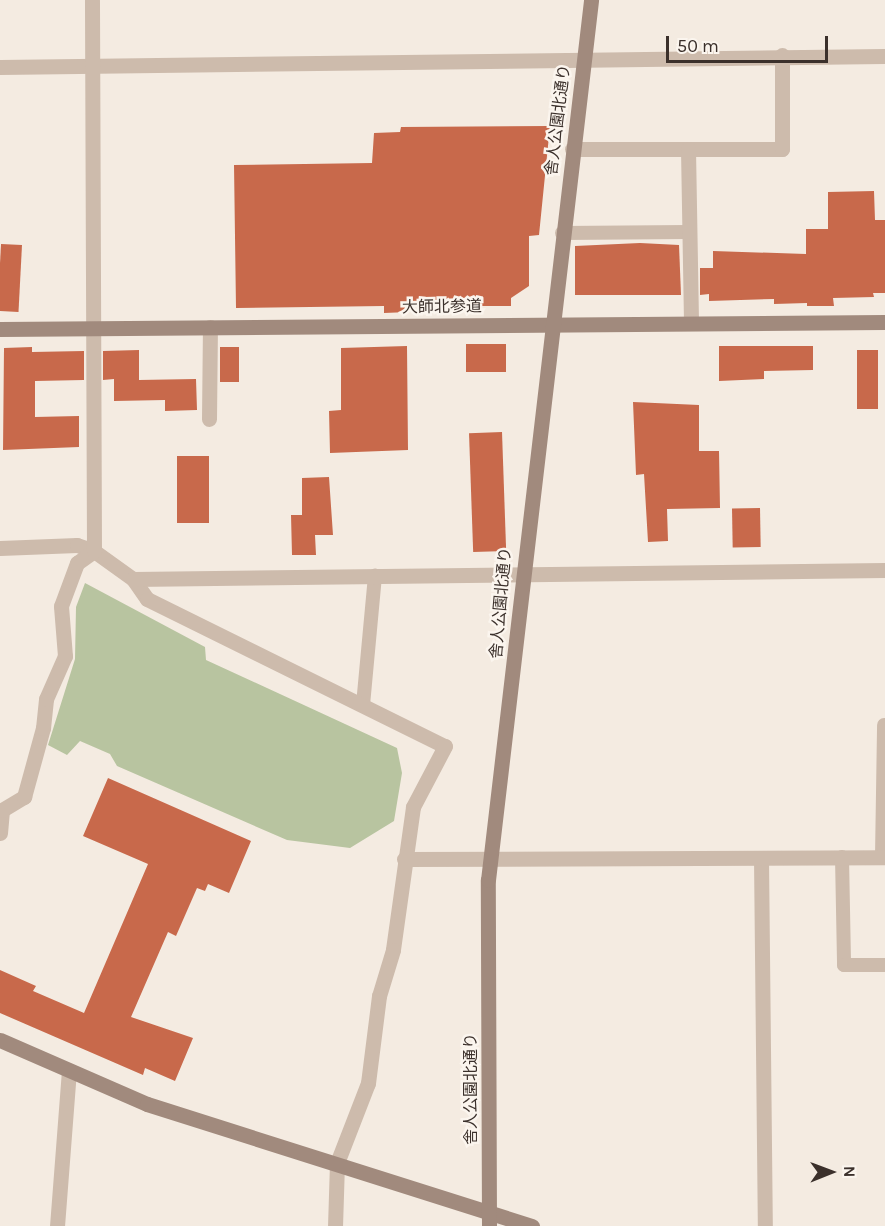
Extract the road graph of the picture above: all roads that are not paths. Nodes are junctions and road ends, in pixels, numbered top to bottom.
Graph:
1 (92, 0) edge
2 (591, 0) edge
3 (782, 55) junction
4 (885, 56) edge
5 (584, 58) junction
6 (0, 67) edge
7 (92, 67) junction
8 (572, 149) junction
9 (688, 149) junction
10 (688, 232) junction
11 (562, 233) junction
12 (691, 322) junction
13 (885, 322) edge
14 (551, 323) junction
15 (210, 327) junction
16 (0, 329) edge
17 (96, 329) junction
18 (209, 419) dead end
19 (0, 548) edge
20 (94, 551) junction
21 (885, 570) edge
22 (522, 575) junction
23 (375, 576) junction
24 (133, 579) junction
25 (363, 705) junction
26 (884, 725) dead end
27 (1, 810) edge
28 (0, 833) edge
29 (842, 857) junction
30 (883, 857) edge
31 (761, 858) junction
32 (404, 859) junction
33 (493, 859) junction
34 (885, 965) edge
35 (0, 1040) edge
36 (69, 1070) junction
37 (337, 1163) junction
38 (489, 1219) edge
39 (57, 1226) edge
40 (333, 1226) edge
41 (532, 1226) edge
42 (765, 1226) edge

1 - 7 street
2 - 5 street, 舎人公園北通り
3 - 4 street
3 - 5 street
3 - 9 street
5 - 7 street
5 - 8 street, 舎人公園北通り
6 - 7 street
7 - 17 street
8 - 9 street
8 - 11 street, 舎人公園北通り
9 - 10 street
10 - 11 lane
10 - 12 street
11 - 14 street, 舎人公園北通り
12 - 13 street, 大師北参道
12 - 14 street, 大師北参道
14 - 15 street, 大師北参道
14 - 22 street, 舎人公園北通り
15 - 17 street, 大師北参道
15 - 18 street
16 - 17 street, 大師北参道
17 - 20 street
19 - 20 street
20 - 24 street
20 - 27 street
21 - 22 street
22 - 23 street
22 - 33 street, 舎人公園北通り
23 - 24 street
23 - 25 lane
24 - 25 street
25 - 32 street
26 - 30 lane
27 - 28 street
29 - 30 street
29 - 31 street
29 - 34 lane
31 - 33 street
31 - 42 street
32 - 33 street
32 - 37 street
33 - 38 street, 舎人公園北通り
35 - 36 street
36 - 37 street
36 - 39 street
37 - 38 street
37 - 40 street
38 - 41 street

